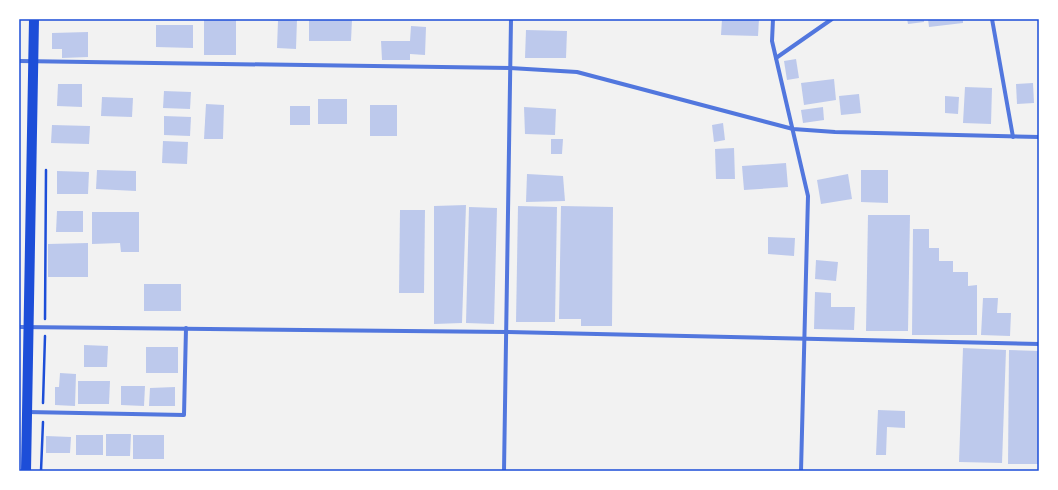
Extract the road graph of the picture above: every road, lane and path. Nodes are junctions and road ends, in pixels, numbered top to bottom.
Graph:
1 (34, 19) edge
2 (511, 19) edge
3 (773, 19) edge
4 (832, 19) edge
5 (992, 19) edge
6 (776, 58) junction
7 (19, 61) edge
8 (34, 61) junction
9 (510, 68) junction
10 (793, 129) junction
11 (1013, 136) junction
12 (1039, 137) edge
13 (46, 163) dead end
14 (45, 326) junction
15 (24, 327) edge
16 (186, 328) junction
17 (506, 332) junction
18 (804, 338) junction
19 (1039, 344) edge
20 (43, 405) dead end
21 (27, 412) junction
22 (43, 420) dead end
23 (26, 471) edge
24 (41, 471) edge
25 (504, 471) edge
26 (801, 471) edge

1 - 8 main road
2 - 9 street
3 - 6 street
4 - 6 street
5 - 11 street
6 - 10 street
7 - 8 street
8 - 9 street
8 - 15 main road
9 - 10 street
9 - 17 street
10 - 11 street
10 - 18 street
11 - 12 street
13 - 14 path
14 - 15 street
14 - 16 street
14 - 20 path
15 - 21 main road
16 - 17 street
16 - 21 street
17 - 18 street
17 - 25 street
18 - 19 street
18 - 26 street
21 - 23 main road
22 - 24 path

